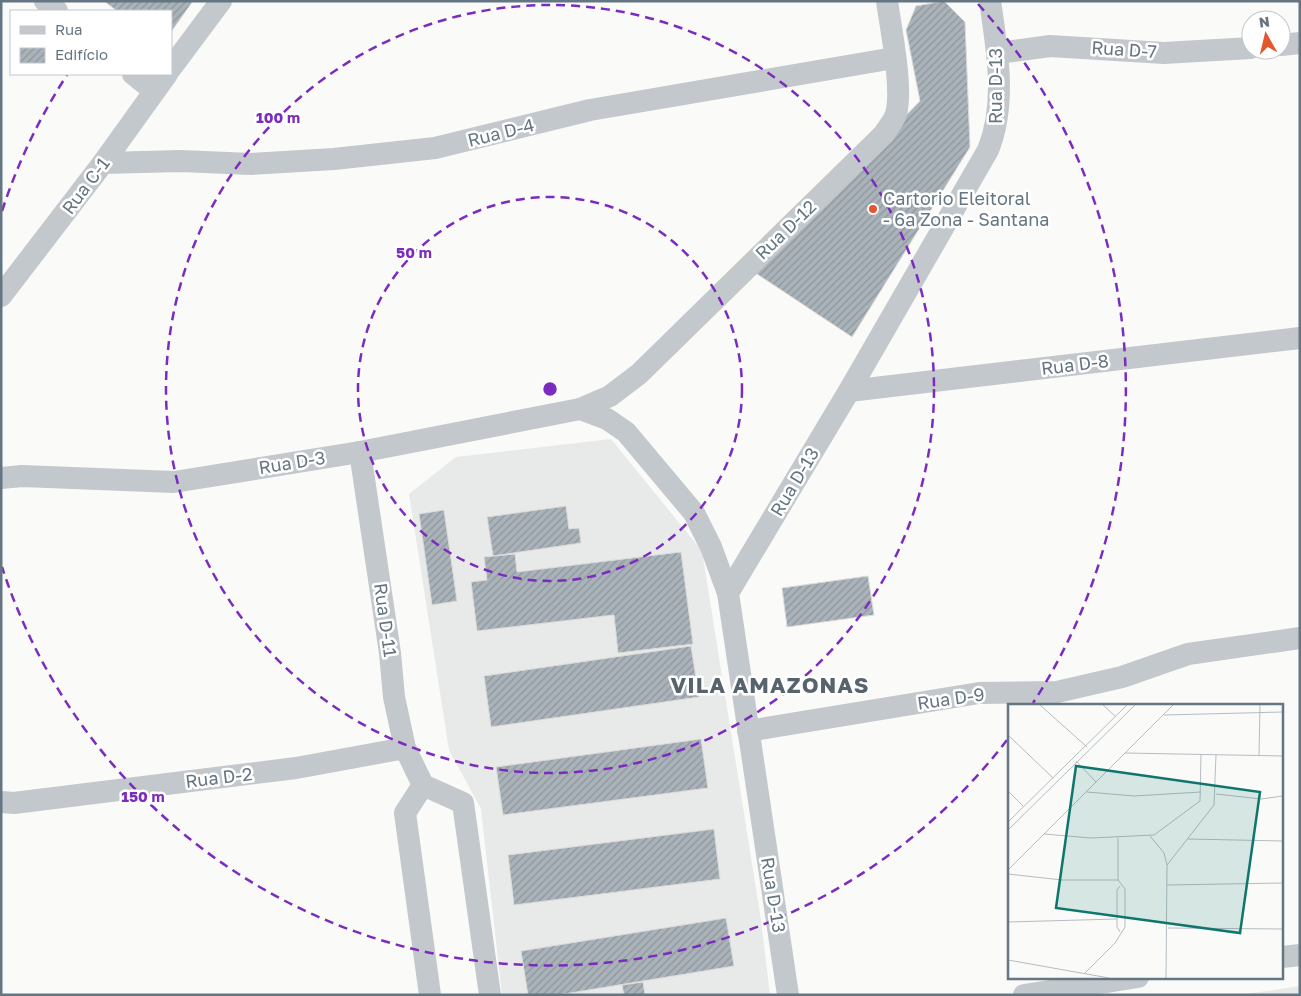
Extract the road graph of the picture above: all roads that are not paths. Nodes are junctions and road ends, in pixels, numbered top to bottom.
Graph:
1 (45, 1) edge
2 (221, 1) edge
3 (887, 1) edge
4 (990, 1) edge
5 (56, 10) edge
6 (1241, 49) edge
7 (998, 53) junction
8 (894, 58) junction
9 (172, 67) edge
10 (136, 75) edge
11 (160, 83) edge
12 (104, 163) junction
13 (1, 296) edge
14 (1300, 338) edge
15 (849, 392) junction
16 (580, 409) junction
17 (360, 452) junction
18 (1, 478) edge
19 (728, 593) junction
20 (1300, 638) edge
21 (748, 730) junction
22 (405, 748) junction
23 (423, 785) junction
24 (1, 802) edge
25 (1300, 955) edge
26 (1284, 957) edge
27 (1132, 978) edge
28 (430, 995) edge
29 (490, 995) edge
30 (788, 995) edge
31 (1024, 995) edge

1 - 5 street
2 - 9 street
3 - 8 street, Rua D-12
4 - 7 street, Rua D-13
6 - 7 street, Rua D-7
7 - 15 street, Rua D-13
8 - 12 street, Rua D-4
8 - 16 street, Rua D-12
10 - 11 street
11 - 12 street, Rua C-1
12 - 13 street, Rua C-1
14 - 15 street, Rua D-8
15 - 19 street, Rua D-13
16 - 17 street, Rua D-3
16 - 19 street
17 - 18 street, Rua D-3
17 - 22 street, Rua D-11
19 - 21 street, Rua D-13
20 - 21 street, Rua D-9
21 - 30 street, Rua D-13
22 - 23 street, Rua D-11
22 - 24 street, Rua D-2
23 - 28 street
23 - 29 street
25 - 26 street
27 - 31 street

